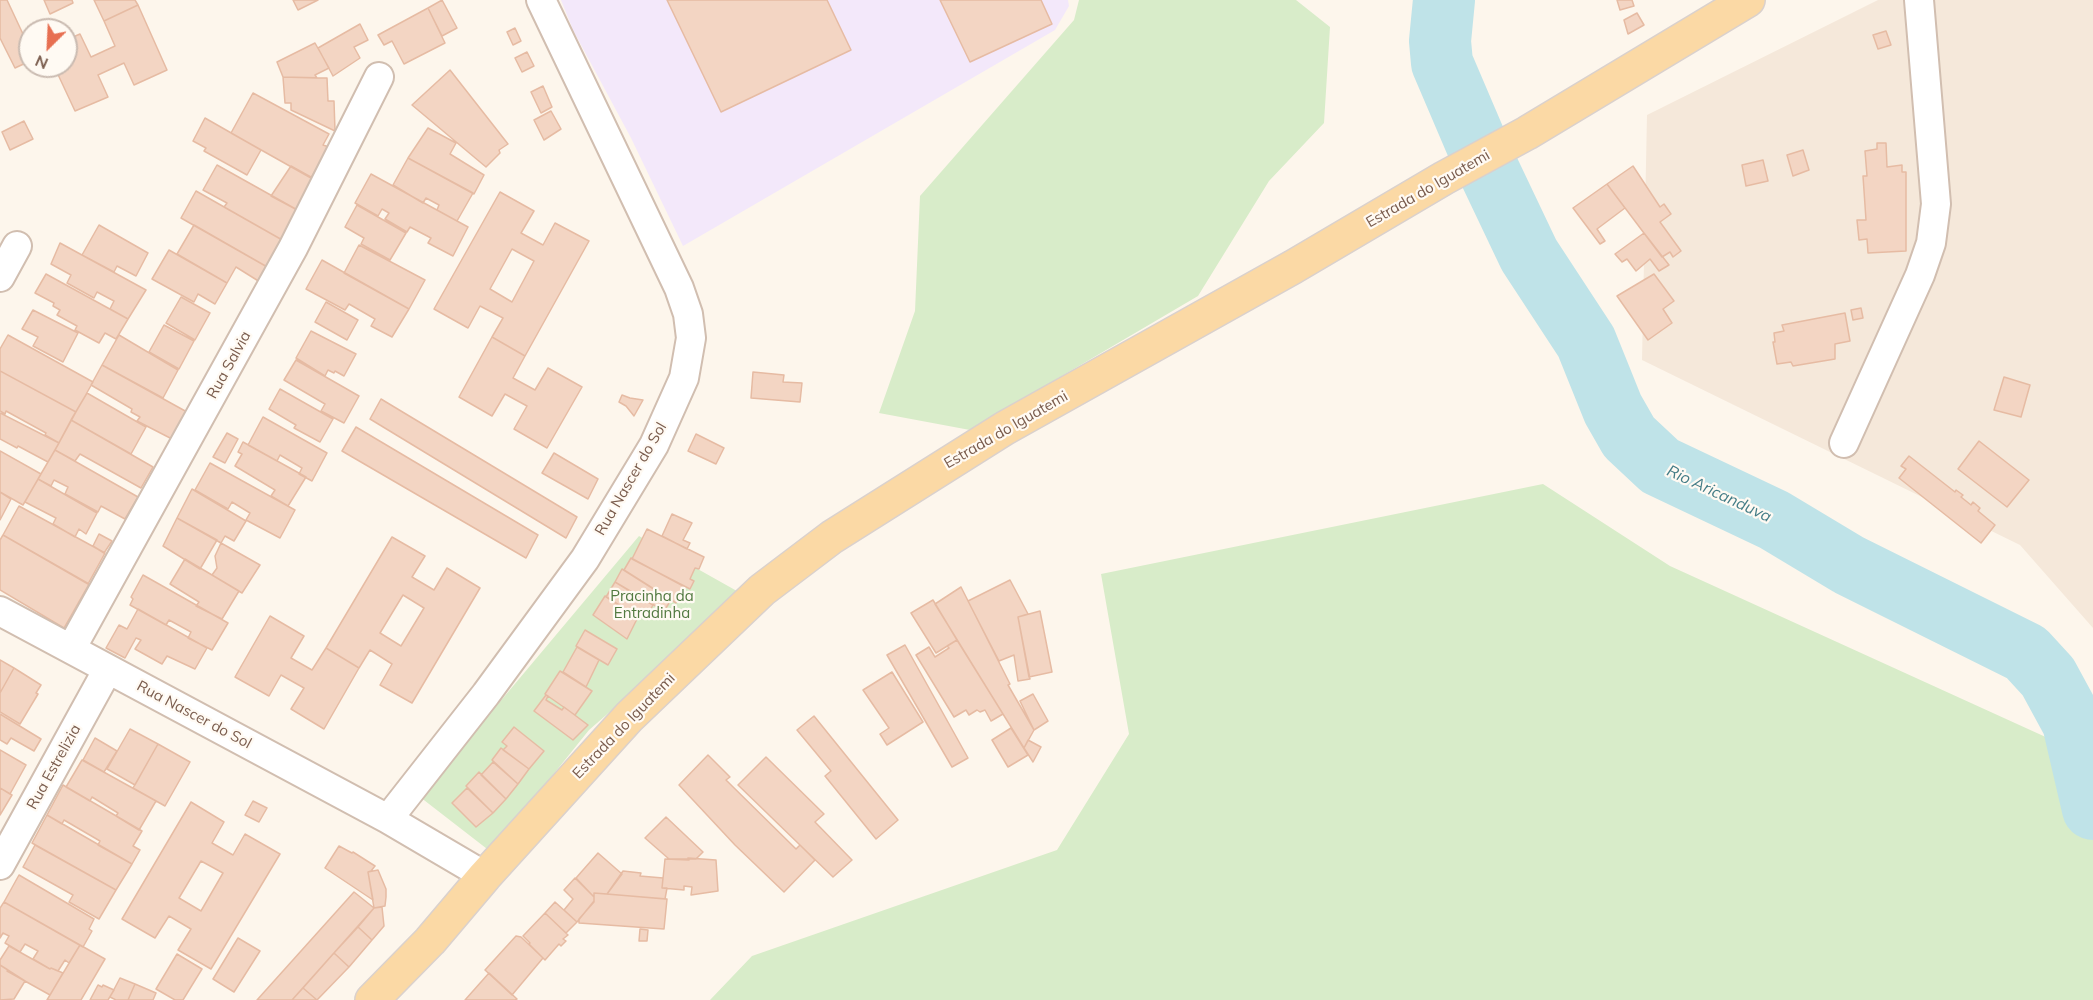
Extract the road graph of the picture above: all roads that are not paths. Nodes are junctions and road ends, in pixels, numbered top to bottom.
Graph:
1 (541, 0) edge
2 (1748, 0) edge
3 (1920, 0) edge
4 (379, 77) dead end
5 (17, 246) dead end
6 (0, 277) edge
7 (1844, 443) dead end
8 (0, 611) edge
9 (71, 649) junction
10 (108, 669) junction
11 (388, 819) junction
12 (0, 865) edge
13 (485, 876) junction
14 (382, 996) edge

1 - 11 street, Rua Nascer do Sol
2 - 13 main road, Estrada do Iguatemi
3 - 7 street
4 - 9 street, Rua Salvia
5 - 6 street
8 - 9 street, Rua Nascer do Sol
9 - 10 street, Rua Nascer do Sol
10 - 11 street, Rua Nascer do Sol
10 - 12 street, Rua Estrelizia
11 - 13 street, Rua Nascer do Sol
13 - 14 main road, Estrada do Iguatemi

